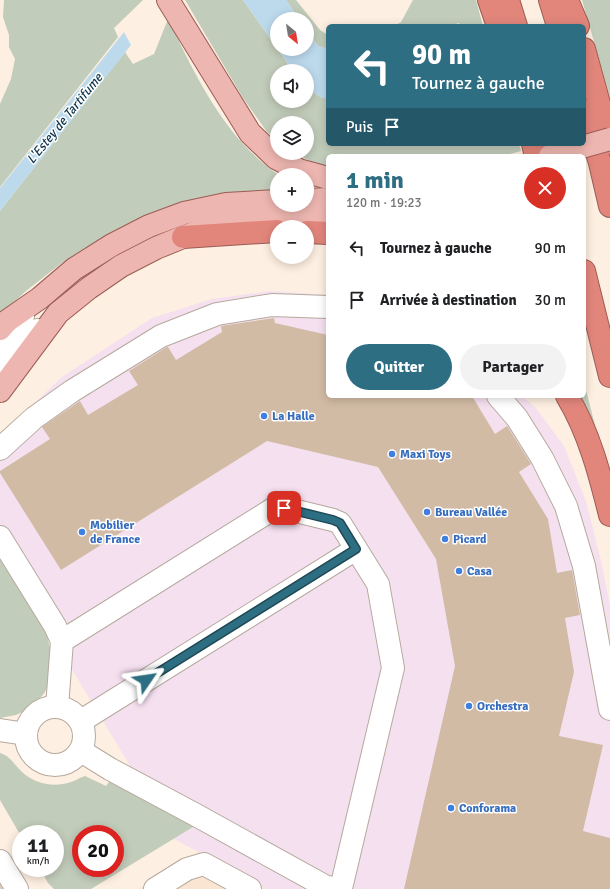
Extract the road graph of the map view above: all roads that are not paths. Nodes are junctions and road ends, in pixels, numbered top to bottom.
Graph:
1 (168, 0) edge
2 (489, 0) edge
3 (508, 0) edge
4 (550, 0) edge
5 (567, 0) edge
6 (497, 24) edge
7 (515, 24) edge
8 (557, 24) edge
9 (577, 24) edge
10 (586, 56) edge
11 (586, 118) edge
12 (610, 139) edge
13 (610, 143) edge
14 (585, 146) edge
15 (586, 146) edge
16 (557, 154) edge
17 (326, 177) edge
18 (326, 199) edge
19 (314, 200) edge
20 (270, 201) edge
21 (610, 206) edge
22 (326, 215) edge
23 (270, 231) edge
24 (314, 232) edge
25 (326, 233) edge
26 (183, 237) junction
27 (586, 281) edge
28 (40, 298) junction
29 (326, 308) edge
30 (58, 313) junction
31 (0, 329) edge
32 (0, 344) edge
33 (0, 370) edge
34 (610, 376) edge
35 (0, 391) edge
36 (500, 398) edge
37 (568, 398) edge
38 (0, 449) edge
39 (610, 515) edge
40 (0, 537) edge
41 (356, 549) junction
42 (62, 641) junction
43 (57, 706) junction
44 (610, 709) edge
45 (81, 721) junction
46 (0, 730) edge
47 (26, 734) junction
48 (81, 751) junction
49 (0, 861) edge
50 (243, 887) edge
51 (337, 888) edge
52 (17, 889) edge
53 (154, 889) edge

1 - 17 main road
2 - 6 highway
3 - 7 highway
4 - 8 highway
5 - 9 highway
10 - 13 highway
11 - 21 highway
12 - 15 main road, bridge
14 - 16 main road, bridge
18 - 19 main road
20 - 28 main road
22 - 26 main road
23 - 26 highway
24 - 25 highway
26 - 30 main road
27 - 34 highway
28 - 31 main road
28 - 32 street
29 - 38 street
30 - 33 street
30 - 35 main road
36 - 44 street
37 - 39 highway
40 - 42 street
41 - 42 street
41 - 45 street
41 - 51 street
42 - 43 street
43 - 45 street
43 - 47 street
45 - 48 street
46 - 47 street
47 - 48 street
48 - 51 street
49 - 52 street
50 - 53 street

